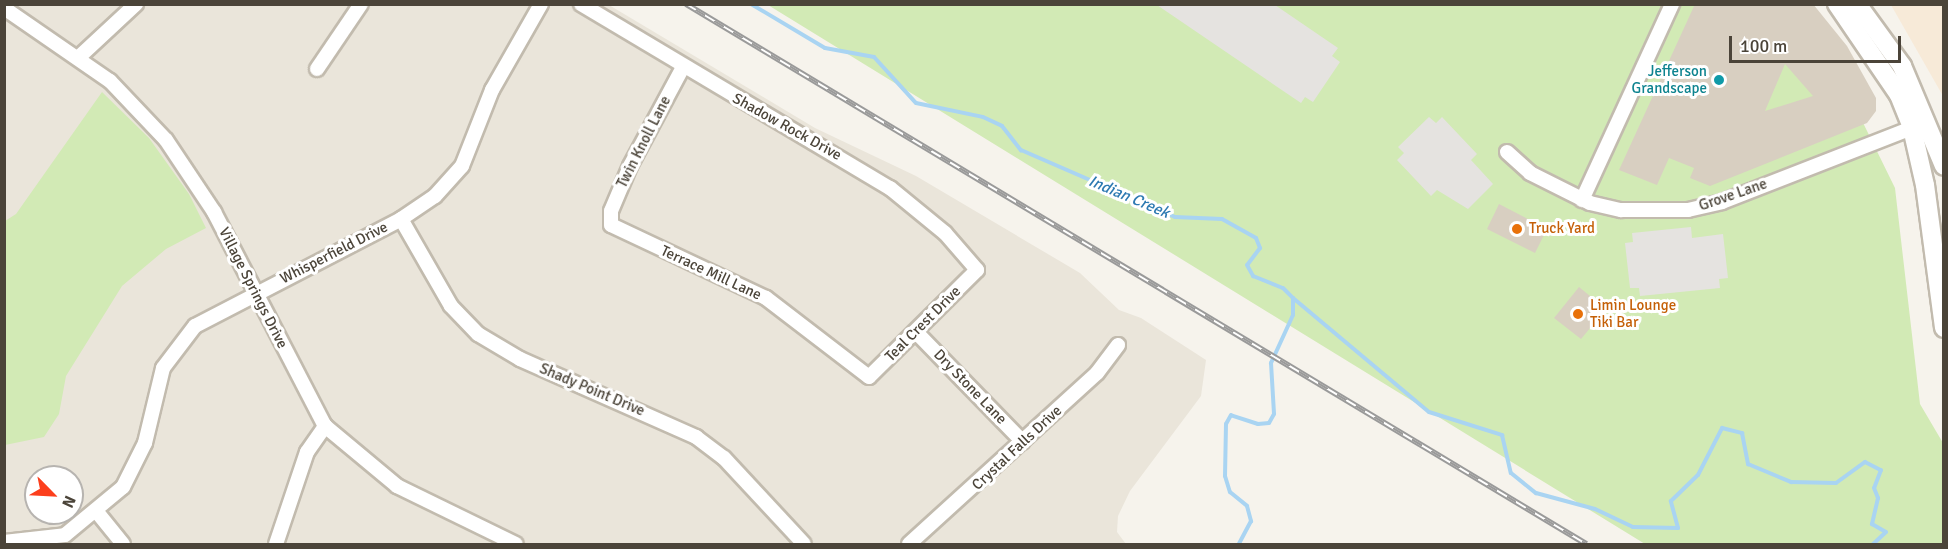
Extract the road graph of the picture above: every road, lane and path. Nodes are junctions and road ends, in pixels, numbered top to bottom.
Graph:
1 (136, 4) edge
2 (362, 4) edge
3 (541, 4) edge
4 (581, 4) edge
5 (1672, 4) edge
6 (1837, 4) edge
7 (1857, 4) edge
8 (4, 8) edge
9 (79, 57) junction
10 (683, 67) junction
11 (317, 69) dead end
12 (1920, 125) junction
13 (1507, 152) dead end
14 (1944, 166) edge
15 (1582, 200) junction
16 (401, 219) junction
17 (609, 219) joint
18 (977, 270) joint
19 (255, 292) junction
20 (1944, 328) edge
21 (916, 332) junction
22 (1118, 345) dead end
23 (868, 377) joint
24 (325, 426) junction
25 (1023, 442) junction
26 (97, 512) junction
27 (4, 542) edge
28 (123, 544) edge
29 (276, 544) edge
30 (516, 544) edge
31 (804, 544) edge
32 (909, 544) edge

1 - 9 street
2 - 11 street
3 - 16 street, Whisperfield Drive
4 - 10 street, Shadow Rock Drive
5 - 15 street
6 - 12 street
7 - 12 street
8 - 9 street, Village Springs Drive
9 - 19 street, Village Springs Drive
10 - 17 street, Twin Knoll Lane
10 - 18 street, Shadow Rock Drive
12 - 14 street
12 - 15 street, Grove Lane
12 - 20 street
13 - 15 street, Grove Lane
16 - 19 street, Whisperfield Drive
16 - 31 street, Shady Point Drive
17 - 23 street, Terrace Mill Lane
18 - 21 street, Teal Crest Drive
19 - 24 street, Village Springs Drive
19 - 26 street, Whisperfield Drive
21 - 23 street, Teal Crest Drive
21 - 25 street, Dry Stone Lane
22 - 25 street, Crystal Falls Drive
24 - 29 street
24 - 30 street, Village Springs Drive
25 - 32 street, Crystal Falls Drive
26 - 27 street, Whisperfield Drive
26 - 28 street

